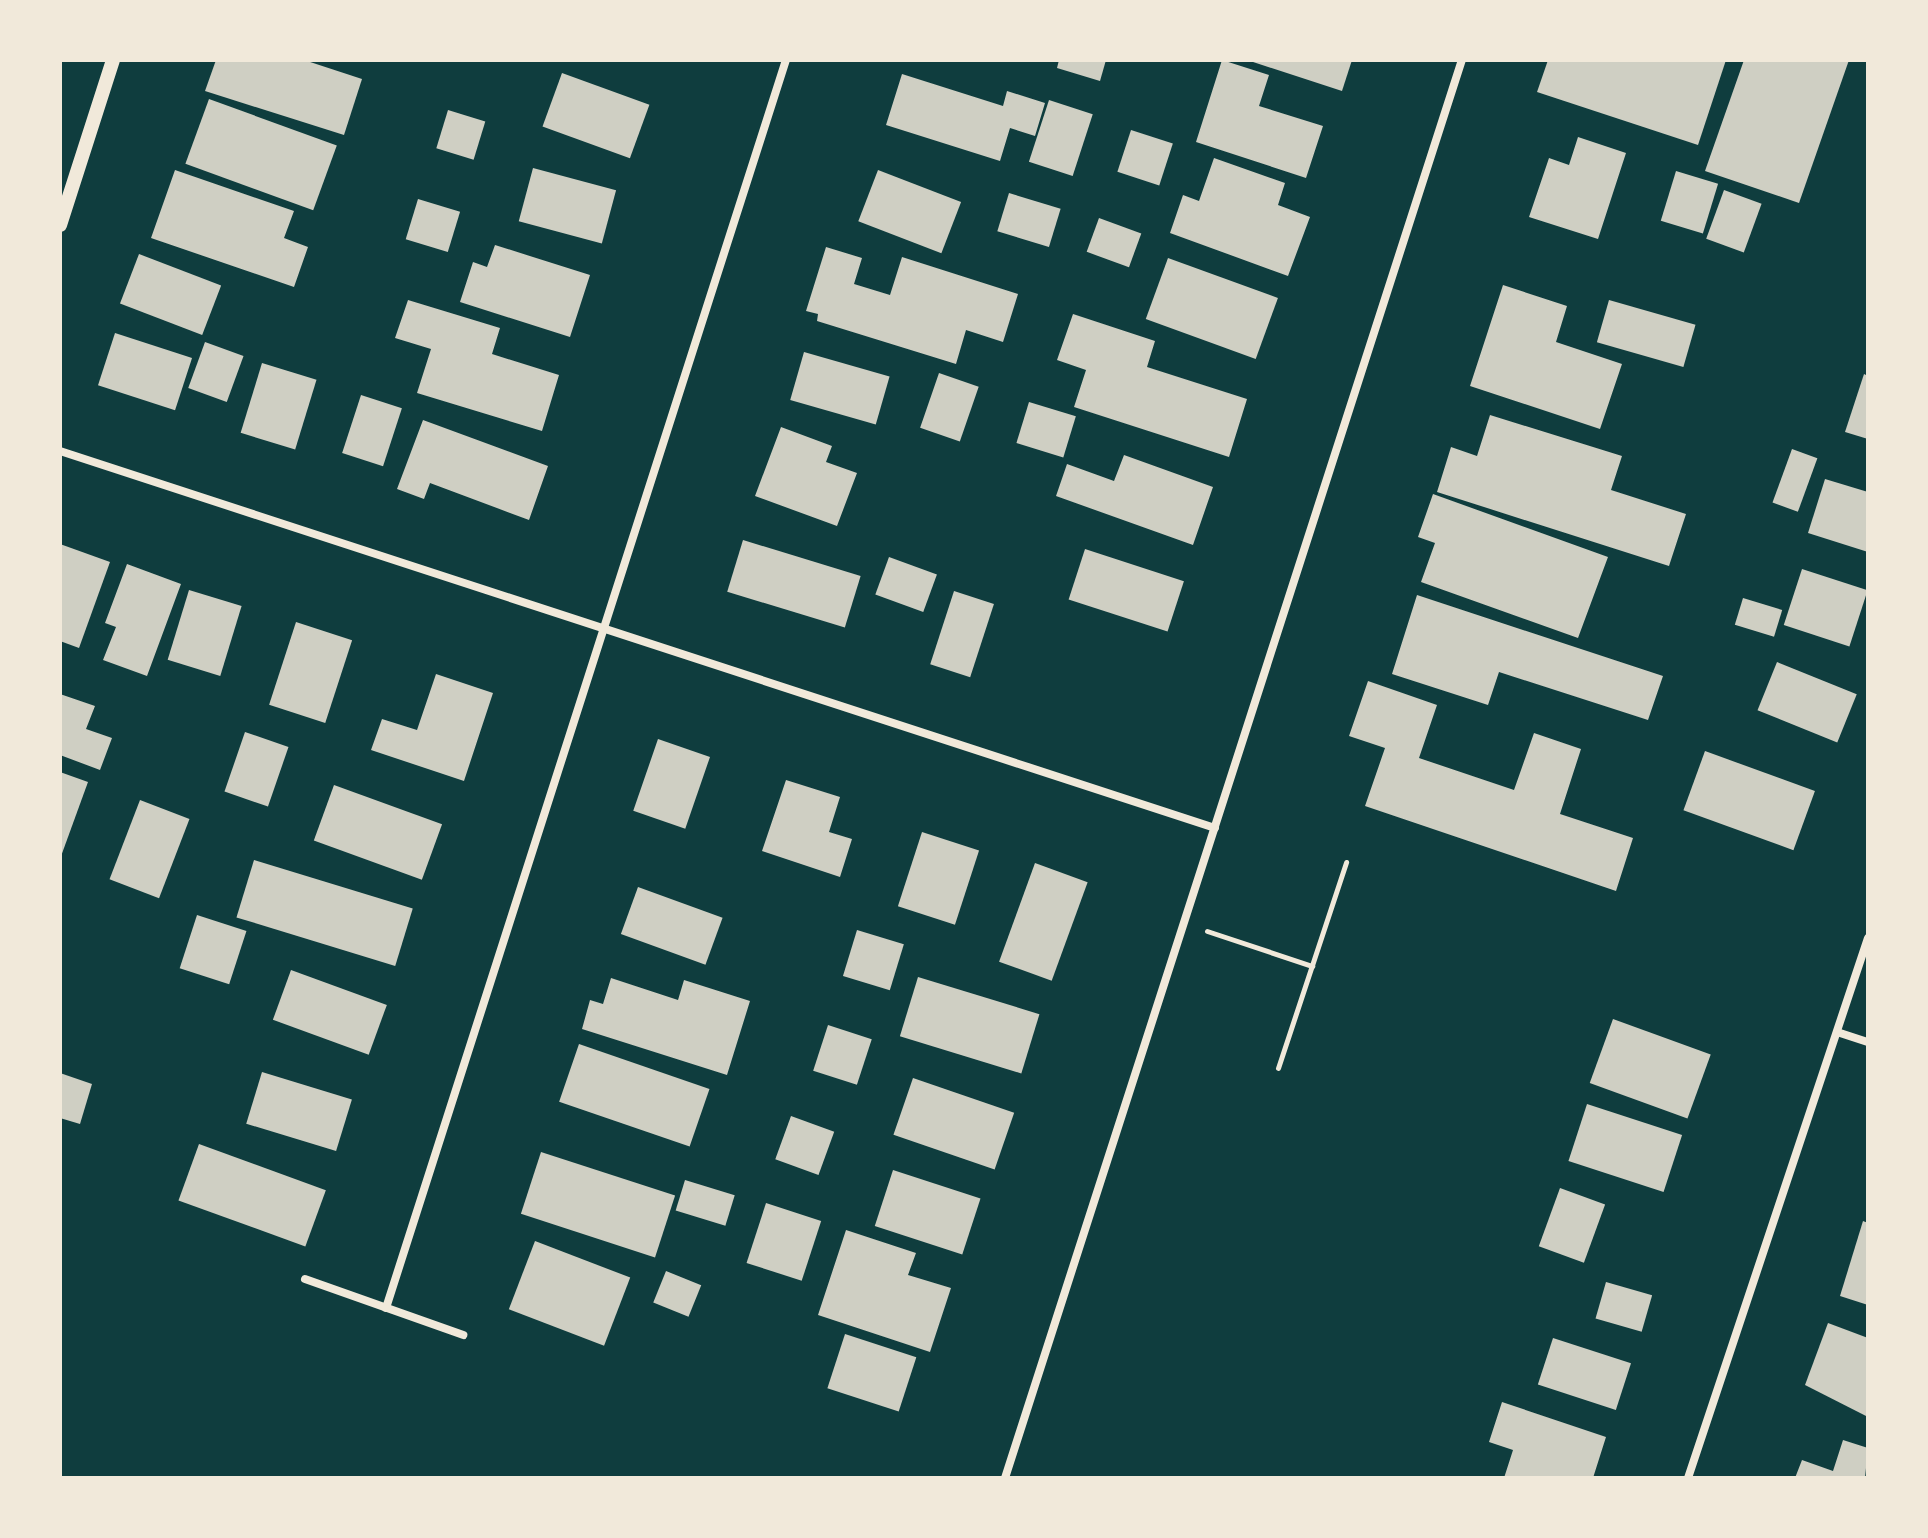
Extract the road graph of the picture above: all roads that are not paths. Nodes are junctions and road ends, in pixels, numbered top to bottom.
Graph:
1 (113, 60) edge
2 (786, 60) edge
3 (1462, 60) edge
4 (60, 225) edge
5 (60, 451) edge
6 (603, 627) junction
7 (1215, 828) junction
8 (1868, 938) edge
9 (1837, 1032) junction
10 (1868, 1042) edge
11 (305, 1279) dead end
12 (386, 1308) junction
13 (463, 1335) dead end
14 (1005, 1478) edge
15 (1688, 1478) edge

1 - 4 street
2 - 6 street
3 - 7 street
5 - 6 street
6 - 7 street
6 - 12 street
7 - 14 street
8 - 9 street
9 - 10 street
9 - 15 street
11 - 12 street
12 - 13 street

